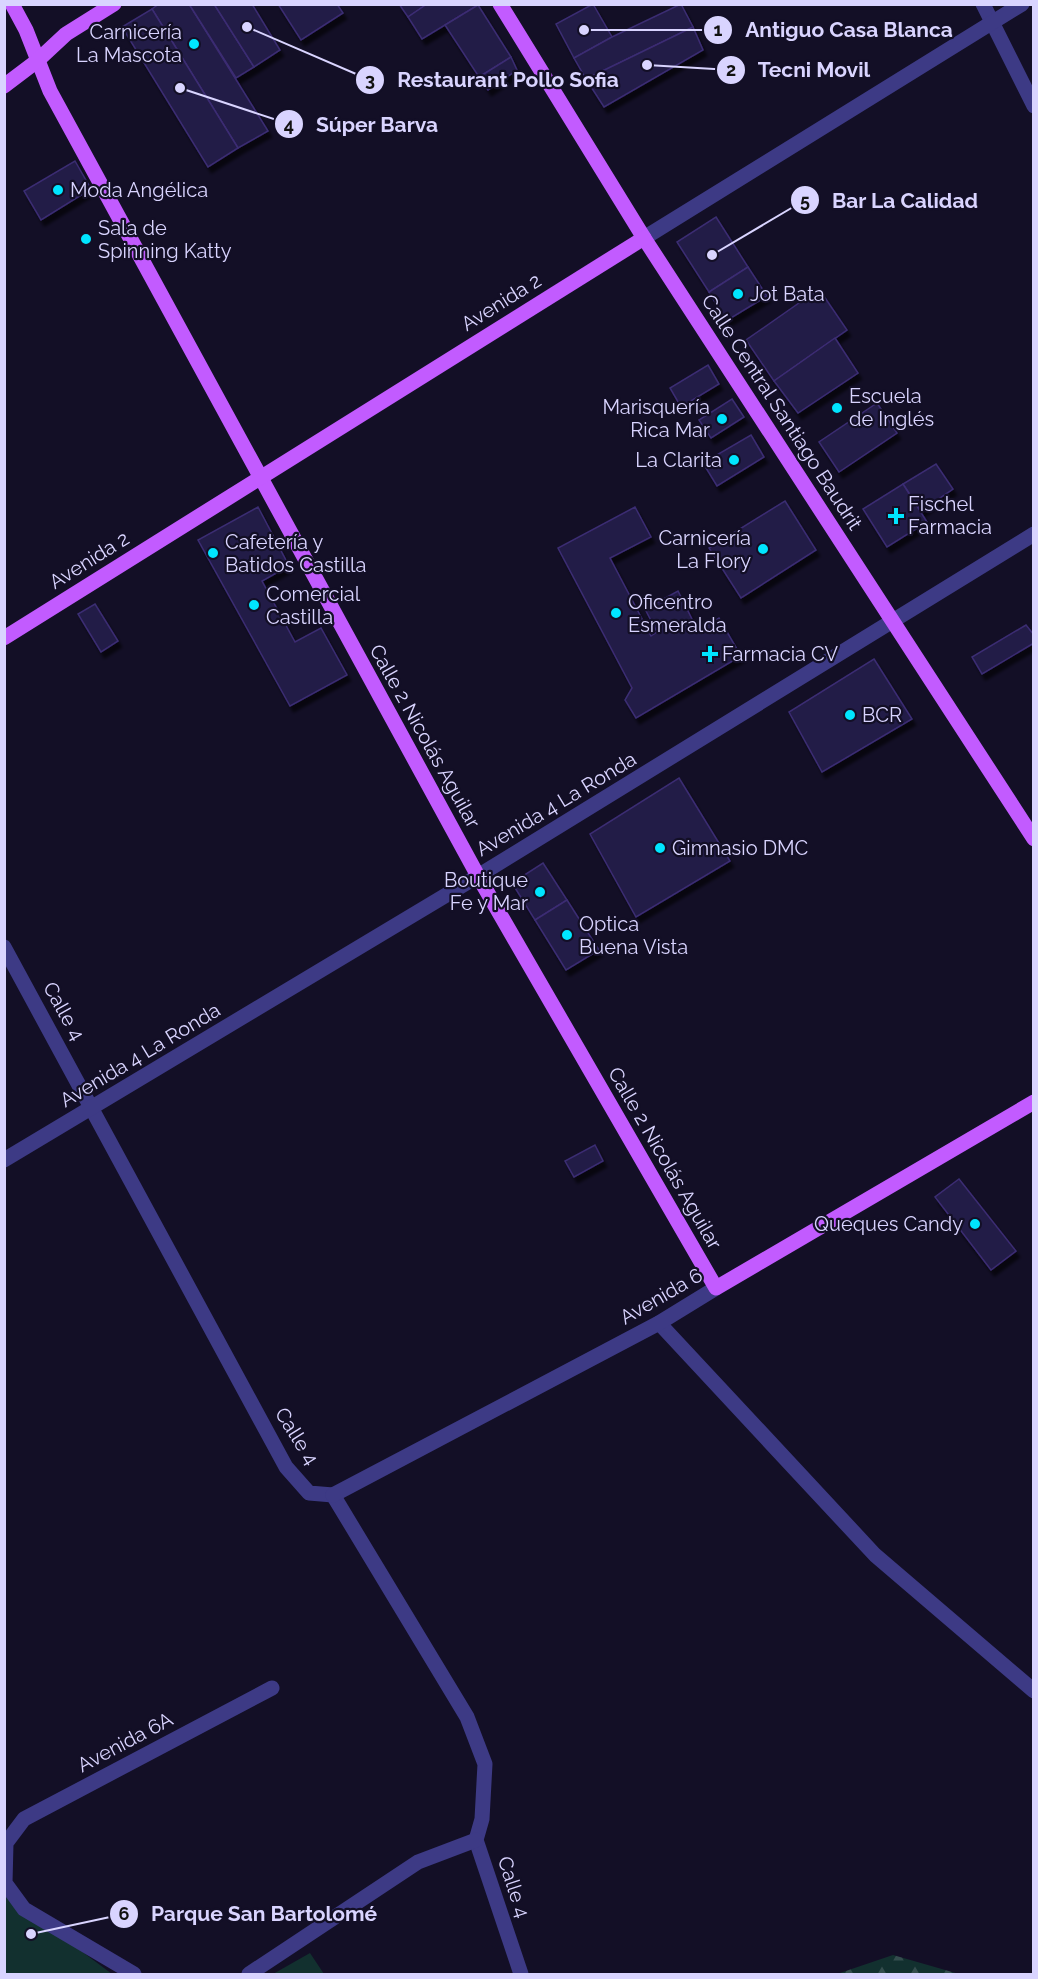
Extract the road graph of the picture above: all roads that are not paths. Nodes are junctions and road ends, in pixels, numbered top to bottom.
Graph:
1 (12, 4) edge
2 (114, 4) edge
3 (500, 4) edge
4 (983, 4) edge
5 (1022, 4) edge
6 (992, 23) junction
7 (37, 61) junction
8 (4, 86) edge
9 (1034, 106) edge
10 (644, 238) junction
11 (260, 478) junction
12 (1034, 534) edge
13 (892, 622) junction
14 (4, 638) edge
15 (1034, 839) edge
16 (478, 876) junction
17 (4, 947) edge
18 (1034, 1102) edge
19 (93, 1108) junction
20 (4, 1160) edge
21 (716, 1288) junction
22 (659, 1323) junction
23 (333, 1495) junction
24 (272, 1688) dead end
25 (1034, 1690) edge
26 (476, 1840) junction
27 (6, 1843) edge
28 (134, 1974) edge
29 (249, 1974) edge
30 (521, 1974) edge

1 - 7 main road, Calle 2 Nicolás Aguilar
2 - 7 main road
3 - 10 main road, Calle Central Santiago Baudrit
4 - 6 street
5 - 6 street, Avenida 2
6 - 9 street
6 - 10 street, Avenida 2
7 - 8 main road
7 - 11 main road, Calle 2 Nicolás Aguilar
10 - 11 main road, Avenida 2
10 - 13 main road, Calle Central Santiago Baudrit
11 - 14 main road, Avenida 2
11 - 16 main road, Calle 2 Nicolás Aguilar
12 - 13 street, Avenida 4 La Ronda
13 - 15 main road, Calle Central Santiago Baudrit
13 - 16 street, Avenida 4 La Ronda
16 - 19 street, Avenida 4 La Ronda
16 - 21 main road, Calle 2 Nicolás Aguilar
17 - 19 street, Calle 4
18 - 21 main road, Avenida 6
19 - 20 street, Avenida 4 La Ronda
19 - 23 street, Calle 4
21 - 22 street, Avenida 6
22 - 23 street, Avenida 6
22 - 25 street
23 - 26 street, Calle 4
24 - 27 street, Avenida 6A
26 - 29 street
26 - 30 street, Calle 4
27 - 28 street

